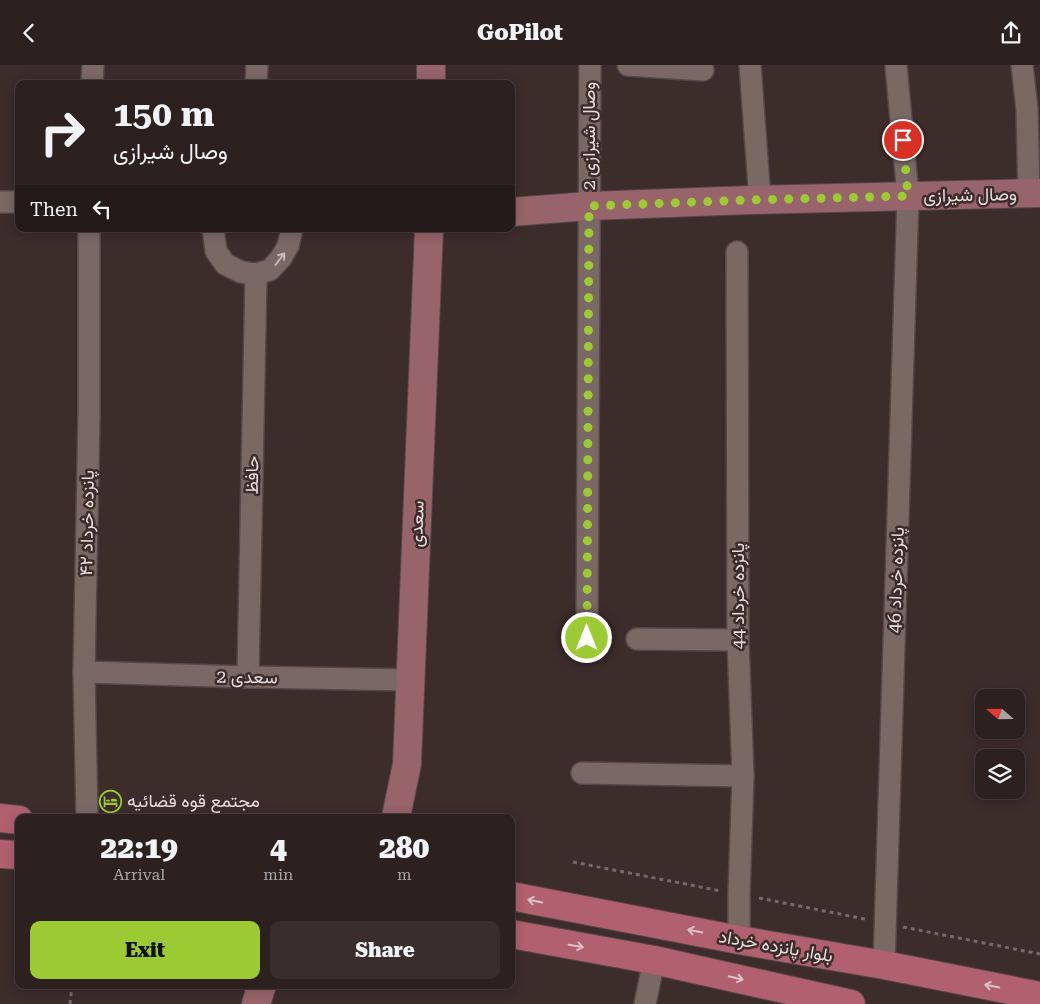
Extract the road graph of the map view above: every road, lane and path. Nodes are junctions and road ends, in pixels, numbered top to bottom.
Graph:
1 (92, 65) edge
2 (257, 65) edge
3 (432, 65) edge
4 (590, 65) edge
5 (628, 65) edge
6 (750, 65) edge
7 (896, 65) edge
8 (1022, 65) edge
9 (703, 70) dead end
10 (92, 80) edge
11 (256, 80) edge
12 (431, 80) edge
13 (1034, 193) edge
14 (908, 196) junction
15 (760, 200) junction
16 (0, 202) edge
17 (15, 202) edge
18 (589, 206) junction
19 (515, 212) edge
20 (90, 232) edge
21 (213, 232) edge
22 (291, 232) edge
23 (429, 232) edge
24 (737, 252) dead end
25 (256, 274) junction
26 (587, 638) dead end
27 (637, 639) dead end
28 (738, 640) junction
29 (84, 672) junction
30 (248, 677) junction
31 (410, 680) junction
32 (582, 773) dead end
33 (743, 776) junction
34 (87, 814) edge
35 (397, 814) edge
36 (0, 819) edge
37 (15, 820) edge
38 (0, 854) edge
39 (15, 855) edge
40 (573, 862) dead end
41 (739, 894) junction
42 (515, 897) edge
43 (886, 923) junction
44 (515, 935) edge
45 (739, 940) junction
46 (1040, 954) edge
47 (654, 960) junction
48 (884, 965) junction
49 (72, 989) edge
50 (261, 989) edge
51 (1040, 996) edge
52 (70, 1004) edge
53 (256, 1004) edge
54 (645, 1004) edge
55 (851, 1004) edge

1 - 10 street
2 - 11 street
3 - 12 street
4 - 18 street, وصال شیرازی 2
5 - 9 street
6 - 15 street
7 - 14 street, پانزده خرداد 46
8 - 13 street
13 - 14 street, وصال شیرازی
14 - 15 street, وصال شیرازی
14 - 43 street, پانزده خرداد 46
15 - 18 street, وصال شیرازی
16 - 17 street
18 - 19 street, وصال شیرازی
18 - 26 street, وصال شیرازی 2
20 - 29 street, پانزده خرداد ۴۲
21 - 25 street
25 -> 22 street
23 - 31 street, سعدی
24 - 28 street, پانزده خرداد 44
25 - 30 street, حافظ
27 - 28 street
28 - 33 street, پانزده خرداد 44
29 - 30 street, سعدی 2
29 - 34 street, پانزده خرداد ۴۲
30 - 31 street, سعدی 2
31 - 35 street, سعدی
32 - 33 street
33 - 41 street, پانزده خرداد 44
36 - 37 main road
38 - 39 main road
40 - 41 path
41 - 43 path
41 - 45 street, پانزده خرداد 44
45 -> 42 main road, بلوار پانزده خرداد
43 - 46 path
43 - 48 street, پانزده خرداد 46
44 -> 47 main road
45 - 48 main road, بلوار پانزده خرداد
47 - 54 street
47 -> 55 main road
51 -> 48 main road, بلوار پانزده خرداد
49 - 52 path
50 - 53 street

